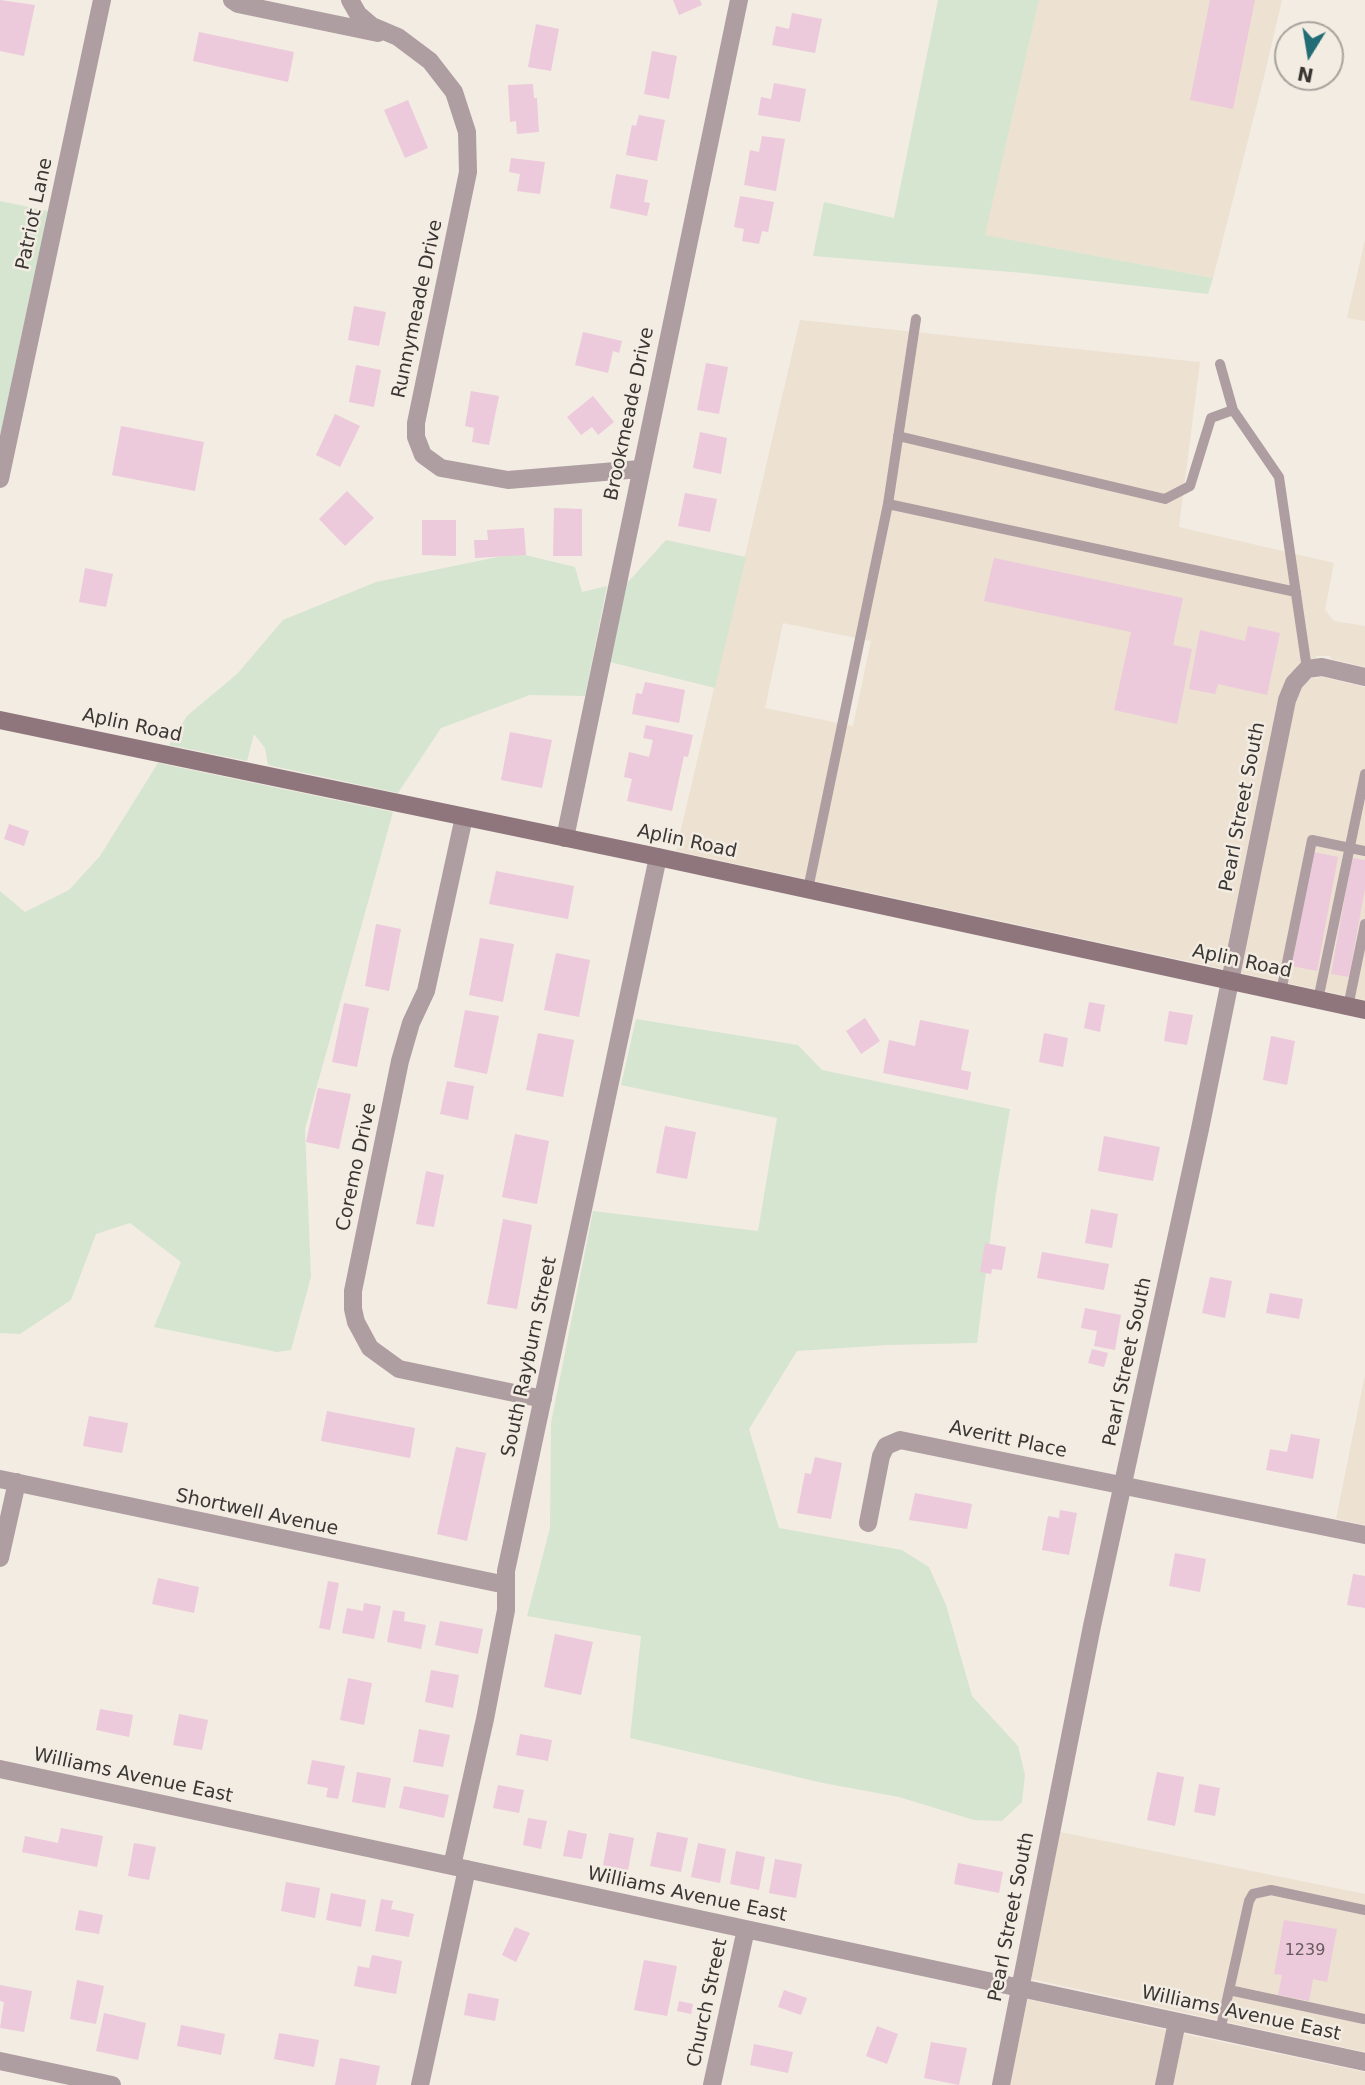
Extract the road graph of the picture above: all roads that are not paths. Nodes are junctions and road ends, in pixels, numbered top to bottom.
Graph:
1 (102, 0) edge
2 (232, 0) edge
3 (350, 0) edge
4 (739, 0) edge
5 (398, 37) junction
6 (916, 319) dead end
7 (1220, 364) dead end
8 (1233, 410) junction
9 (898, 436) junction
10 (640, 469) junction
11 (0, 479) edge
12 (888, 504) junction
13 (1296, 592) junction
14 (1315, 668) junction
15 (1365, 677) edge
16 (0, 720) edge
17 (1365, 774) edge
18 (1362, 806) edge
19 (464, 817) junction
20 (565, 838) junction
21 (1350, 848) junction
22 (1365, 851) edge
23 (658, 857) junction
24 (807, 889) junction
25 (1365, 924) edge
26 (1230, 981) junction
27 (1281, 992) junction
28 (1318, 1000) junction
29 (1357, 1009) edge
30 (543, 1399) junction
31 (8, 1480) edge
32 (1123, 1485) junction
33 (868, 1523) dead end
34 (1365, 1535) edge
35 (0, 1558) edge
36 (506, 1585) junction
37 (0, 1769) edge
38 (459, 1867) junction
39 (1365, 1910) edge
40 (746, 1929) junction
41 (1020, 1987) junction
42 (1229, 1990) junction
43 (1364, 2019) edge
44 (1177, 2022) junction
45 (1220, 2031) junction
46 (0, 2061) edge
47 (1365, 2062) edge
48 (111, 2085) edge
49 (421, 2085) edge
50 (712, 2085) edge
51 (1001, 2085) edge
52 (1164, 2085) edge

1 - 11 street, Patriot Lane
2 - 5 street
3 - 5 street, Runnymeade Drive
4 - 10 street, Brookmeade Drive
5 - 10 street, Runnymeade Drive
6 - 9 lane
7 - 8 lane
8 - 9 lane
8 - 13 lane
9 - 12 lane
10 - 20 street, Brookmeade Drive
12 - 13 lane
12 - 24 lane
13 - 14 lane
14 - 15 street
14 - 26 street, Pearl Street South
16 - 19 street, Aplin Road
17 - 18 lane
18 - 21 lane
19 - 20 street, Aplin Road
19 - 30 street, Coremo Drive
20 - 23 street, Aplin Road
21 - 22 lane
21 - 27 lane
21 - 28 lane
23 - 24 street, Aplin Road
23 - 30 street, South Rayburn Street
24 - 26 street, Aplin Road
25 - 29 lane
26 - 27 street, Aplin Road
26 - 32 street, Pearl Street South
27 - 28 street, Aplin Road
28 - 29 street, Aplin Road
30 - 36 street, South Rayburn Street
31 - 35 street
31 - 36 street, Shortwell Avenue
32 - 33 street, Averitt Place
32 - 34 street, Averitt Place
32 - 41 street, Pearl Street South
36 - 38 street, South Rayburn Street
37 - 38 street, Williams Avenue East
38 - 40 street, Williams Avenue East
38 - 49 street, South Rayburn Street
39 - 42 lane
40 - 41 street, Williams Avenue East
40 - 50 street, Church Street
41 - 44 street, Williams Avenue East
41 - 51 street, Pearl Street South
42 - 43 lane
42 - 45 lane
44 - 45 street, Williams Avenue East
44 - 52 street
45 - 47 street, Williams Avenue East
46 - 48 street

